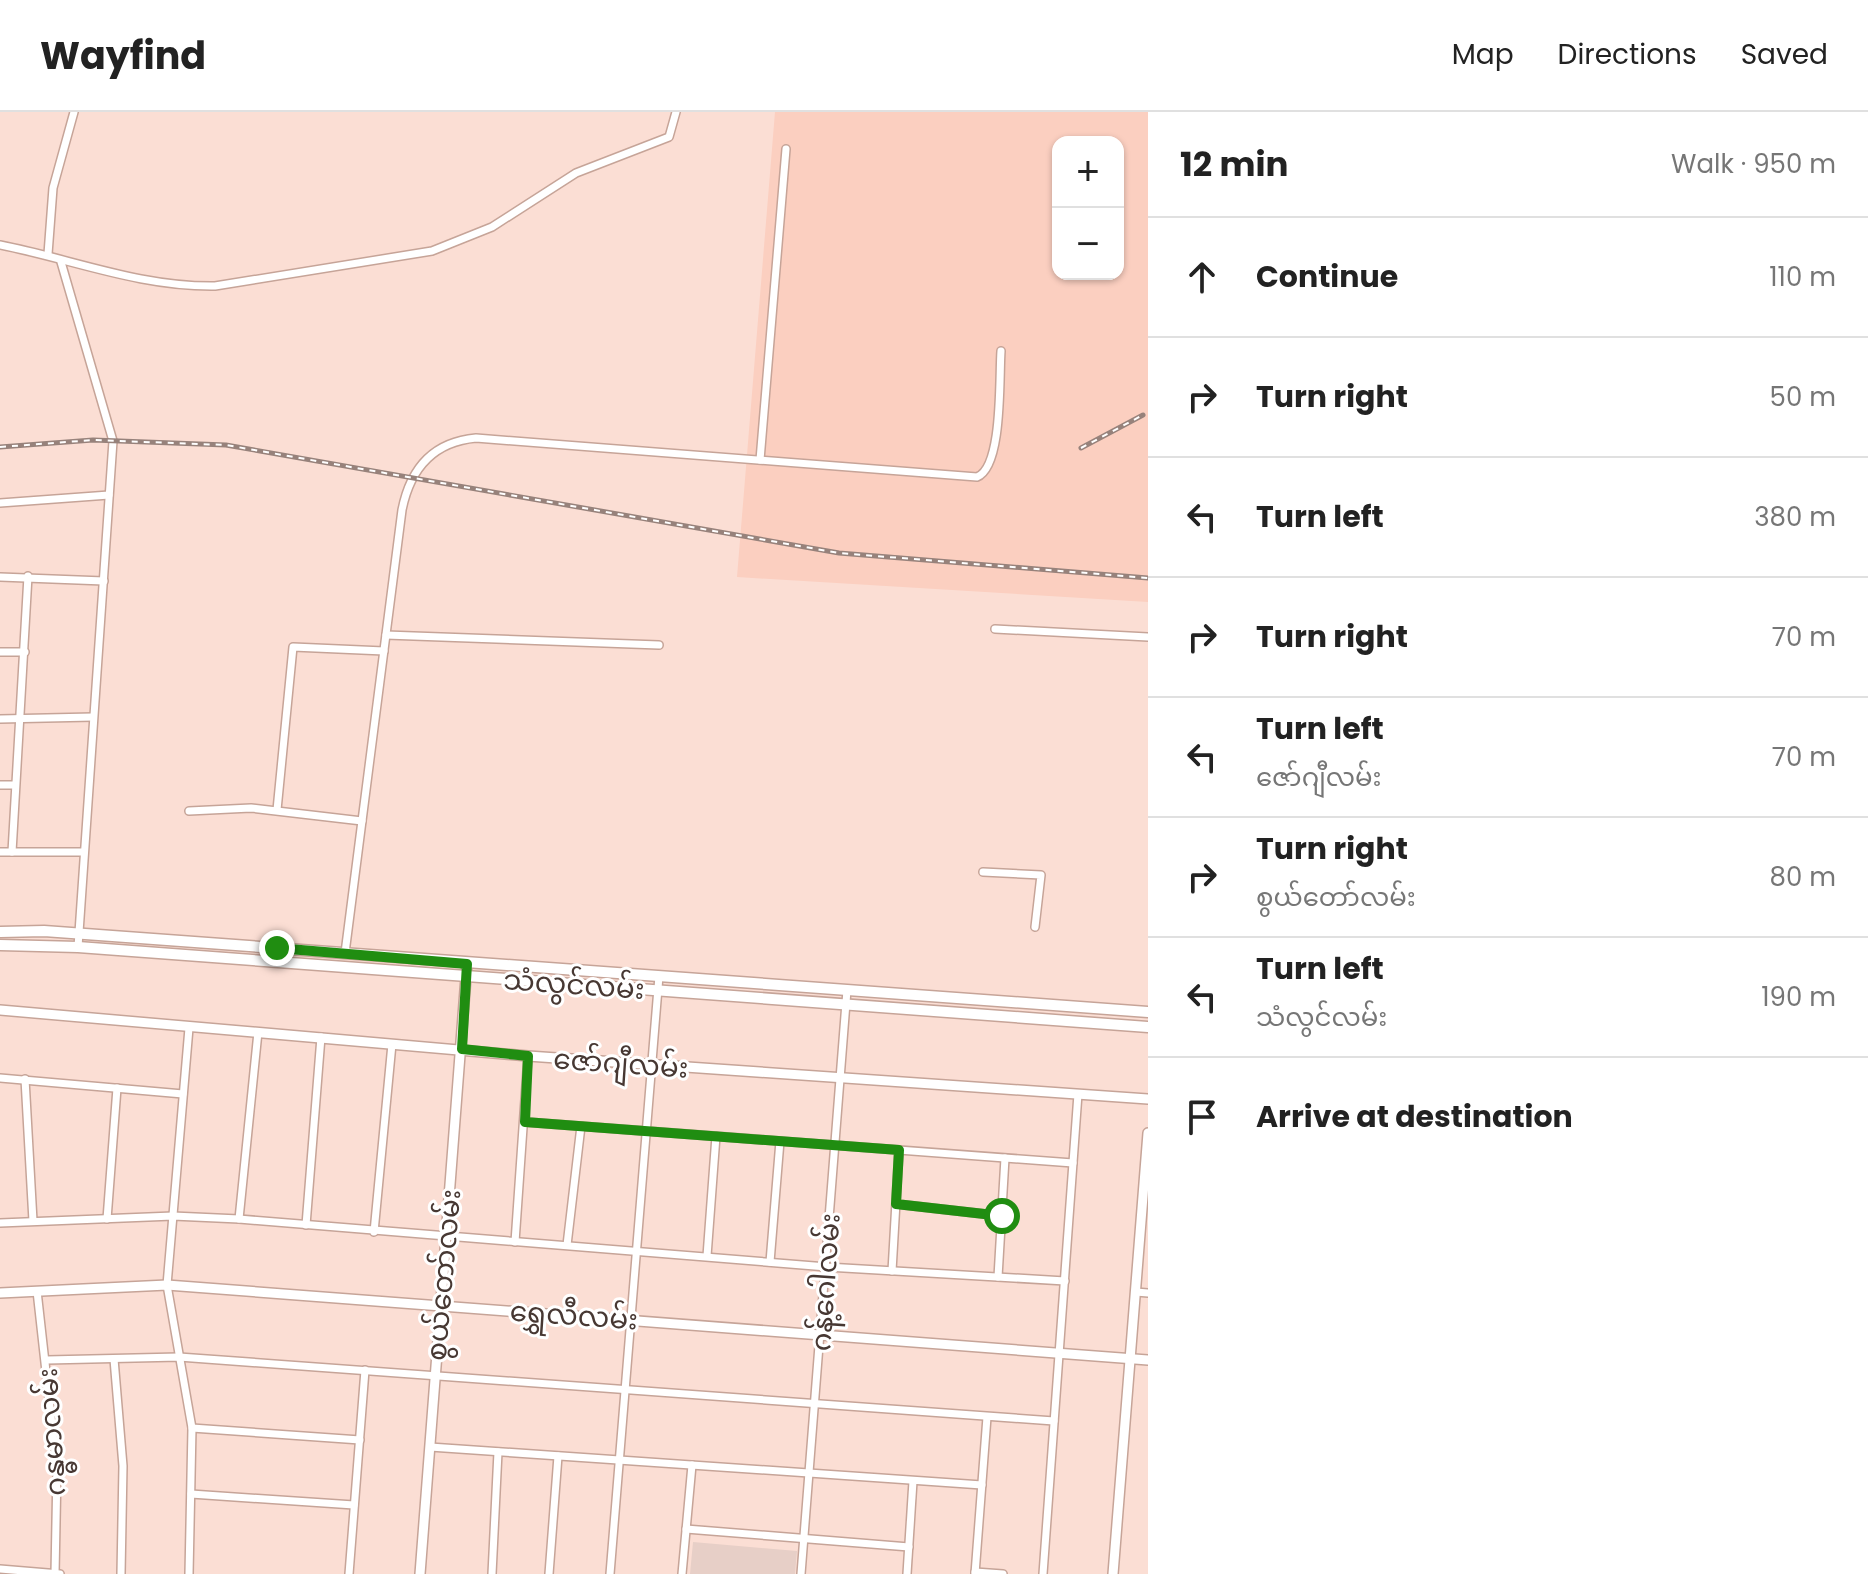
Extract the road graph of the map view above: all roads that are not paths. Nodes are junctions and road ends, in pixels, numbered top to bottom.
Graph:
1 (74, 112) edge
2 (676, 112) edge
3 (786, 149) dead end
4 (0, 245) edge
5 (48, 254) junction
6 (61, 262) junction
7 (1001, 351) dead end
8 (760, 460) junction
9 (109, 495) junction
10 (0, 503) edge
11 (28, 576) junction
12 (0, 577) edge
13 (104, 581) junction
14 (995, 629) dead end
15 (386, 635) junction
16 (1148, 637) edge
17 (659, 645) dead end
18 (384, 651) junction
19 (0, 652) edge
20 (25, 652) junction
21 (93, 717) junction
22 (20, 718) junction
23 (0, 719) edge
24 (0, 785) edge
25 (15, 785) junction
26 (277, 810) junction
27 (189, 811) dead end
28 (362, 821) junction
29 (0, 852) edge
30 (12, 852) junction
31 (83, 852) junction
32 (983, 872) dead end
33 (1035, 927) dead end
34 (0, 932) edge
35 (79, 934) junction
36 (0, 945) edge
37 (78, 947) junction
38 (277, 948) junction
39 (345, 953) junction
40 (276, 962) junction
41 (467, 964) junction
42 (466, 976) junction
43 (659, 976) junction
44 (658, 989) junction
45 (847, 990) junction
46 (1000, 1001) junction
47 (846, 1004) junction
48 (0, 1010) edge
49 (1148, 1012) edge
50 (999, 1016) junction
51 (1148, 1027) edge
52 (189, 1028) junction
53 (258, 1032) junction
54 (321, 1037) junction
55 (392, 1044) junction
56 (462, 1049) junction
57 (528, 1056) junction
58 (651, 1065) junction
59 (841, 1077) junction
60 (0, 1078) edge
61 (25, 1079) junction
62 (117, 1088) junction
63 (183, 1094) junction
64 (1078, 1094) junction
65 (1148, 1099) edge
66 (525, 1122) junction
67 (581, 1126) junction
68 (647, 1131) junction
69 (1148, 1133) edge
70 (716, 1136) junction
71 (780, 1141) junction
72 (836, 1145) junction
73 (899, 1150) junction
74 (1005, 1158) junction
75 (1073, 1163) junction
76 (896, 1204) junction
77 (173, 1216) junction
78 (1002, 1216) junction
79 (107, 1219) junction
80 (239, 1219) junction
81 (33, 1221) junction
82 (1145, 1222) edge
83 (0, 1223) edge
84 (306, 1225) junction
85 (374, 1232) junction
86 (446, 1237) junction
87 (515, 1242) junction
88 (567, 1245) junction
89 (637, 1250) junction
90 (707, 1256) junction
91 (770, 1262) junction
92 (827, 1267) junction
93 (892, 1271) junction
94 (998, 1277) junction
95 (1065, 1281) junction
96 (167, 1285) junction
97 (37, 1291) junction
98 (1136, 1292) junction
99 (0, 1293) edge
100 (1148, 1293) edge
101 (440, 1306) junction
102 (632, 1319) junction
103 (822, 1336) junction
104 (1059, 1353) junction
105 (179, 1357) junction
106 (1131, 1358) junction
107 (114, 1359) junction
108 (47, 1360) junction
109 (1148, 1360) edge
110 (365, 1370) junction
111 (435, 1375) junction
112 (626, 1389) junction
113 (816, 1405) junction
114 (987, 1417) junction
115 (1054, 1421) junction
116 (192, 1428) junction
117 (360, 1440) junction
118 (430, 1447) junction
119 (498, 1452) junction
120 (558, 1456) junction
121 (620, 1460) junction
122 (692, 1465) junction
123 (810, 1473) junction
124 (913, 1481) junction
125 (982, 1485) junction
126 (191, 1494) junction
127 (354, 1505) junction
128 (686, 1529) junction
129 (804, 1539) junction
130 (909, 1547) junction
131 (0, 1569) edge
132 (975, 1573) edge
133 (57, 1574) edge
134 (121, 1574) edge
135 (189, 1574) edge
136 (349, 1574) edge
137 (420, 1574) edge
138 (492, 1574) edge
139 (549, 1574) edge
140 (610, 1574) edge
141 (682, 1574) edge
142 (801, 1574) edge
143 (907, 1574) edge
144 (1003, 1574) edge
145 (1043, 1574) edge
146 (1113, 1574) edge

1 - 5 street
2 - 6 street
3 - 8 street
4 - 5 street
5 - 6 street
6 - 9 street
7 - 8 street
8 - 15 street
9 - 10 street
9 - 13 street
11 - 12 street
11 - 13 street
11 - 20 street
13 - 21 street
14 - 16 street
15 - 17 street
15 - 18 street
18 - 26 street
18 - 28 street
19 - 20 street
20 - 22 street
21 - 22 street
21 - 31 street
22 - 23 street
22 - 25 street
24 - 25 street
25 - 30 street
26 - 27 street
26 - 28 street
28 - 39 street
29 - 30 street
30 - 31 street
31 - 35 street
32 - 33 street
34 - 35 main road, သံလွင်လမ်း
35 - 37 street
35 - 38 main road, သံလွင်လမ်း
36 - 37 main road, သံလွင်လမ်း
37 - 40 main road, သံလွင်လမ်း
38 - 39 main road, သံလွင်လမ်း
38 - 40 main road
39 - 41 main road, သံလွင်လမ်း
40 - 42 main road, သံလွင်လမ်း
41 - 42 street, စွယ်တော်လမ်း
41 - 43 main road, သံလွင်လမ်း
42 - 44 main road, သံလွင်လမ်း
42 - 56 street, စွယ်တော်လမ်း
43 - 44 street
43 - 45 main road, သံလွင်လမ်း
44 - 47 main road, သံလွင်လမ်း
44 - 58 street
45 - 46 main road, သံလွင်လမ်း
45 - 47 street, ဂန့်ဂေါလမ်း
46 - 49 main road, သံလွင်လမ်း
46 - 50 main road
47 - 50 main road, သံလွင်လမ်း
47 - 59 street, ဂန့်ဂေါလမ်း
48 - 52 street, ဇော်ဂျီလမ်း
50 - 51 main road, သံလွင်လမ်း
52 - 53 street, ဇော်ဂျီလမ်း
52 - 63 street
53 - 54 street, ဇော်ဂျီလမ်း
53 - 80 street
54 - 55 street, ဇော်ဂျီလမ်း
54 - 84 street
55 - 56 street, ဇော်ဂျီလမ်း
55 - 85 street
56 - 57 street, ဇော်ဂျီလမ်း
56 - 86 street, စွယ်တော်လမ်း
57 - 58 street, ဇော်ဂျီလမ်း
57 - 66 street
58 - 59 street, ဇော်ဂျီလမ်း
58 - 68 street
59 - 64 street, ဇော်ဂျီလမ်း
59 - 72 street, ဂန့်ဂေါလမ်း
60 - 61 street
61 - 62 street
61 - 81 street
62 - 63 street
62 - 79 street
63 - 77 street
64 - 65 street, ဇော်ဂျီလမ်း
64 - 75 street
66 - 67 street
66 - 87 street
67 - 68 street
67 - 88 street
68 - 70 street
68 - 89 street
69 - 82 street
70 - 71 street
70 - 90 street
71 - 72 street
71 - 91 street
72 - 73 street
72 - 92 street, ဂန့်ဂေါလမ်း
73 - 74 street
73 - 76 street
74 - 75 street
74 - 78 street
75 - 95 street
76 - 78 street
76 - 93 street
77 - 79 street
77 - 80 street
77 - 96 street
78 - 94 street
79 - 81 street
80 - 84 street
81 - 83 street
82 - 98 street
84 - 85 street
85 - 86 street
86 - 87 street
86 - 101 street, စွယ်တော်လမ်း
87 - 88 street
88 - 89 street
89 - 90 street
89 - 102 street
90 - 91 street
91 - 92 street
92 - 93 street
92 - 103 street, ဂန့်ဂေါလမ်း
93 - 94 street
94 - 95 street
95 - 104 street
96 - 97 street, ရွှေလီလမ်း
96 - 101 street, ရွှေလီလမ်း
96 - 105 street
97 - 99 street, ရွှေလီလမ်း
97 - 108 street, ဂန္ဓမာလမ်း
98 - 100 street
98 - 106 street
101 - 102 street, ရွှေလီလမ်း
101 - 111 street, စွယ်တော်လမ်း
102 - 103 street, ရွှေလီလမ်း
102 - 112 street
103 - 104 street, ရွှေလီလမ်း
103 - 113 street, ဂန့်ဂေါလမ်း
104 - 106 street, ရွှေလီလမ်း
104 - 115 street
105 - 107 street
105 - 110 street
105 - 116 street
106 - 109 street, ရွှေလီလမ်း
106 - 146 street
107 - 108 street
107 - 134 street
108 - 133 street, ဂန္ဓမာလမ်း
110 - 111 street
110 - 117 street
111 - 112 street
111 - 118 street, စွယ်တော်လမ်း
112 - 113 street
112 - 121 street
113 - 114 street
113 - 123 street, ဂန့်ဂေါလမ်း
114 - 115 street
114 - 125 street
115 - 145 street
116 - 117 street
116 - 126 street
117 - 127 street
118 - 119 street
118 - 137 street, စွယ်တော်လမ်း
119 - 120 street
119 - 138 street
120 - 121 street
120 - 139 street
121 - 122 street
121 - 140 street
122 - 123 street
122 - 128 street
123 - 124 street
123 - 129 street, ဂန့်ဂေါလမ်း
124 - 125 street
124 - 130 street
125 - 132 street
126 - 127 street
126 - 135 street
127 - 136 street
128 - 129 street
128 - 141 street
129 - 130 street
129 - 142 street, ဂန့်ဂေါလမ်း
130 - 143 street
131 - 133 street
132 - 144 street

